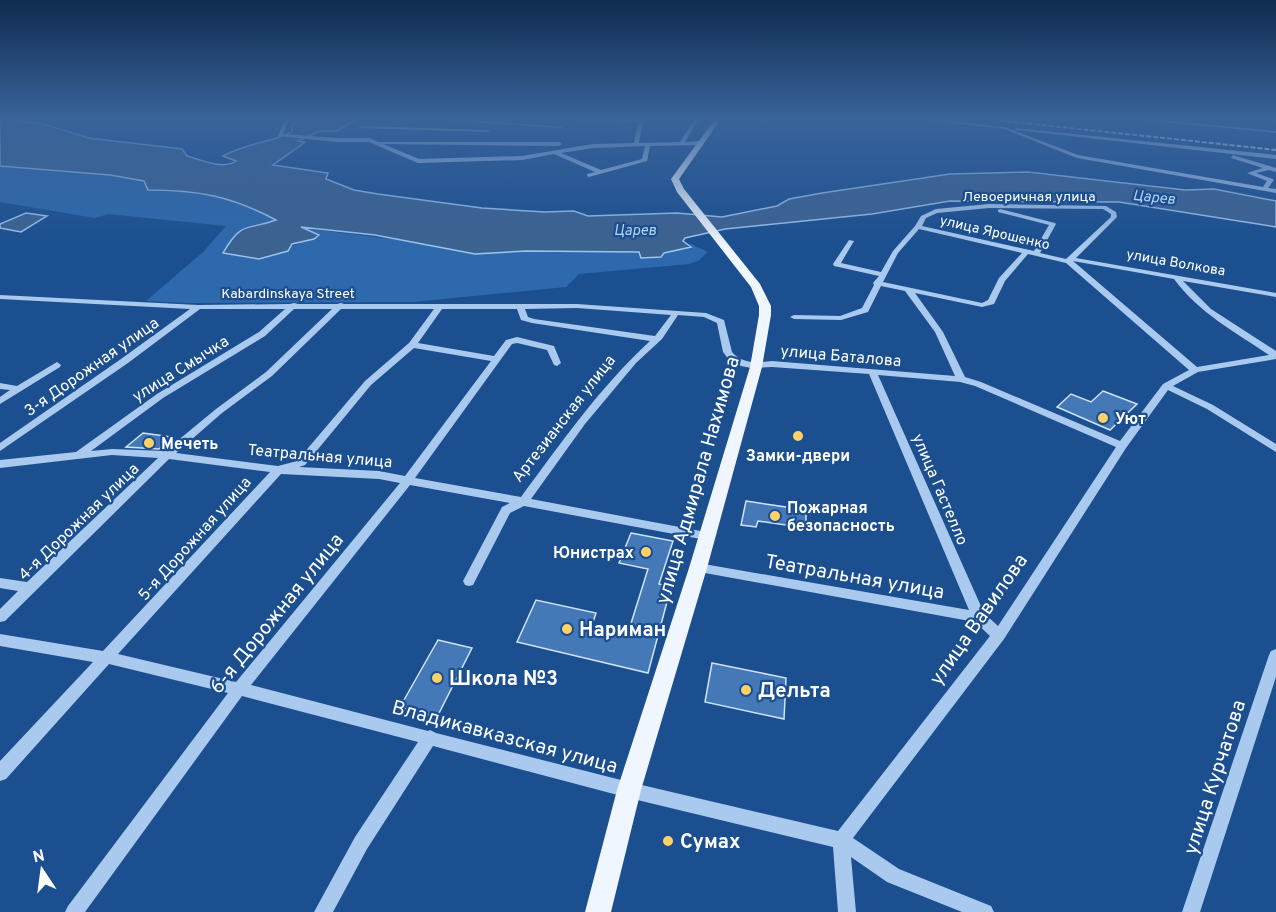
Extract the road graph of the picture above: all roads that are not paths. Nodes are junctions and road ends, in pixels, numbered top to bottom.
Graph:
1 (576, 162) edge
2 (638, 162) edge
3 (686, 162) edge
4 (1109, 162) edge
5 (1246, 162) edge
6 (1268, 168) junction
7 (1276, 170) edge
8 (599, 171) junction
9 (589, 175) dead end
10 (1264, 189) junction
11 (1276, 191) edge
12 (989, 206) junction
13 (918, 227) junction
14 (852, 241) dead end
15 (1026, 252) junction
16 (1036, 254) junction
17 (1069, 260) junction
18 (882, 274) junction
19 (1175, 276) junction
20 (877, 283) junction
21 (907, 290) junction
22 (1276, 295) edge
23 (2, 298) edge
24 (294, 305) junction
25 (340, 305) junction
26 (520, 306) junction
27 (577, 306) joint
28 (198, 307) junction
29 (439, 307) junction
30 (676, 313) junction
31 (794, 317) dead end
32 (656, 339) junction
33 (412, 345) junction
34 (1276, 355) edge
35 (497, 359) junction
36 (557, 363) dead end
37 (57, 365) dead end
38 (756, 367) junction
39 (1195, 370) junction
40 (873, 374) junction
41 (961, 379) junction
42 (0, 386) edge
43 (1166, 386) junction
44 (20, 389) junction
45 (0, 401) edge
46 (1122, 446) junction
47 (0, 448) edge
48 (1276, 449) edge
49 (79, 454) junction
50 (167, 455) junction
51 (0, 464) edge
52 (278, 470) junction
53 (408, 480) junction
54 (524, 501) junction
55 (706, 536) junction
56 (698, 568) junction
57 (469, 581) dead end
58 (0, 583) edge
59 (30, 588) junction
60 (0, 617) edge
61 (979, 617) junction
62 (999, 634) junction
63 (0, 640) edge
64 (1276, 655) edge
65 (107, 658) junction
66 (239, 689) junction
67 (430, 737) junction
68 (0, 773) edge
69 (629, 790) junction
70 (841, 840) junction
71 (74, 912) edge
72 (323, 912) edge
73 (598, 912) edge
74 (847, 912) edge
75 (985, 912) edge
76 (1191, 912) edge

1 - 8 street
2 - 8 street
3 - 38 main road, улица Адмирала Нахимова
4 - 10 street
5 - 6 street
6 - 7 street
6 - 10 street
8 - 9 street
10 - 11 street
12 - 13 street, Левоеричная улица
12 - 16 street
12 - 17 street, Левоеричная улица
13 - 15 street, улица Ярошенко
13 - 18 street
14 - 18 street
15 - 16 street, улица Ярошенко
15 - 21 street
16 - 17 street, улица Ярошенко
17 - 19 street, улица Волкова
17 - 39 street
18 - 20 street
19 - 22 street, улица Волкова
19 - 34 street
20 - 21 street
20 - 31 street
21 - 41 street
23 - 28 street, Kabardinskaya Street
24 - 25 street, Kabardinskaya Street
24 - 28 street, Kabardinskaya Street
24 - 49 street, улица Смычка
25 - 29 street, Kabardinskaya Street
25 - 50 street, 4-я Дорожная улица
26 - 27 street, Kabardinskaya Street
26 - 29 street, Kabardinskaya Street
26 - 32 street
27 - 30 street, улица Баталова
28 - 47 street, 3-я Дорожная улица
29 - 33 street, 5-я Дорожная улица
30 - 32 street, Артезианская улица
30 - 38 street, улица Баталова
32 - 54 street, Артезианская улица
33 - 35 street
33 - 52 street, 5-я Дорожная улица
34 - 39 street, улица Вавилова
35 - 36 street, 6-я Дорожная улица
35 - 53 street, 6-я Дорожная улица
37 - 44 street
38 - 40 street, улица Баталова
38 - 55 main road, улица Адмирала Нахимова
39 - 43 street, улица Вавилова
40 - 41 street, улица Баталова
40 - 61 street, улица Гастелло
41 - 46 street, улица Баталова
42 - 44 street
43 - 46 street, улица Вавилова
43 - 48 street
44 - 45 street
46 - 62 street, улица Вавилова
49 - 50 street, Театральная улица
49 - 51 street, Театральная улица
50 - 52 street, Театральная улица
50 - 59 street, 4-я Дорожная улица
52 - 53 street, Театральная улица
52 - 65 street, 5-я Дорожная улица
53 - 54 street, Театральная улица
53 - 66 street, 6-я Дорожная улица
54 - 55 street, Театральная улица
54 - 57 street, Артезианская улица
55 - 56 main road, улица Адмирала Нахимова
56 - 61 street, Театральная улица
56 - 69 main road, улица Адмирала Нахимова
58 - 59 street
59 - 60 street, 4-я Дорожная улица
61 - 62 street
62 - 70 street, улица Вавилова
63 - 65 street, Владикавказская улица
64 - 76 street, улица Курчатова
65 - 66 street, Владикавказская улица
65 - 68 street, 5-я Дорожная улица
66 - 67 street, Владикавказская улица
66 - 71 street, 6-я Дорожная улица
67 - 69 street, Владикавказская улица
67 - 72 street
69 - 70 street, Владикавказская улица
69 - 73 main road, улица Адмирала Нахимова
70 - 74 street
70 - 75 street, Владикавказская улица

